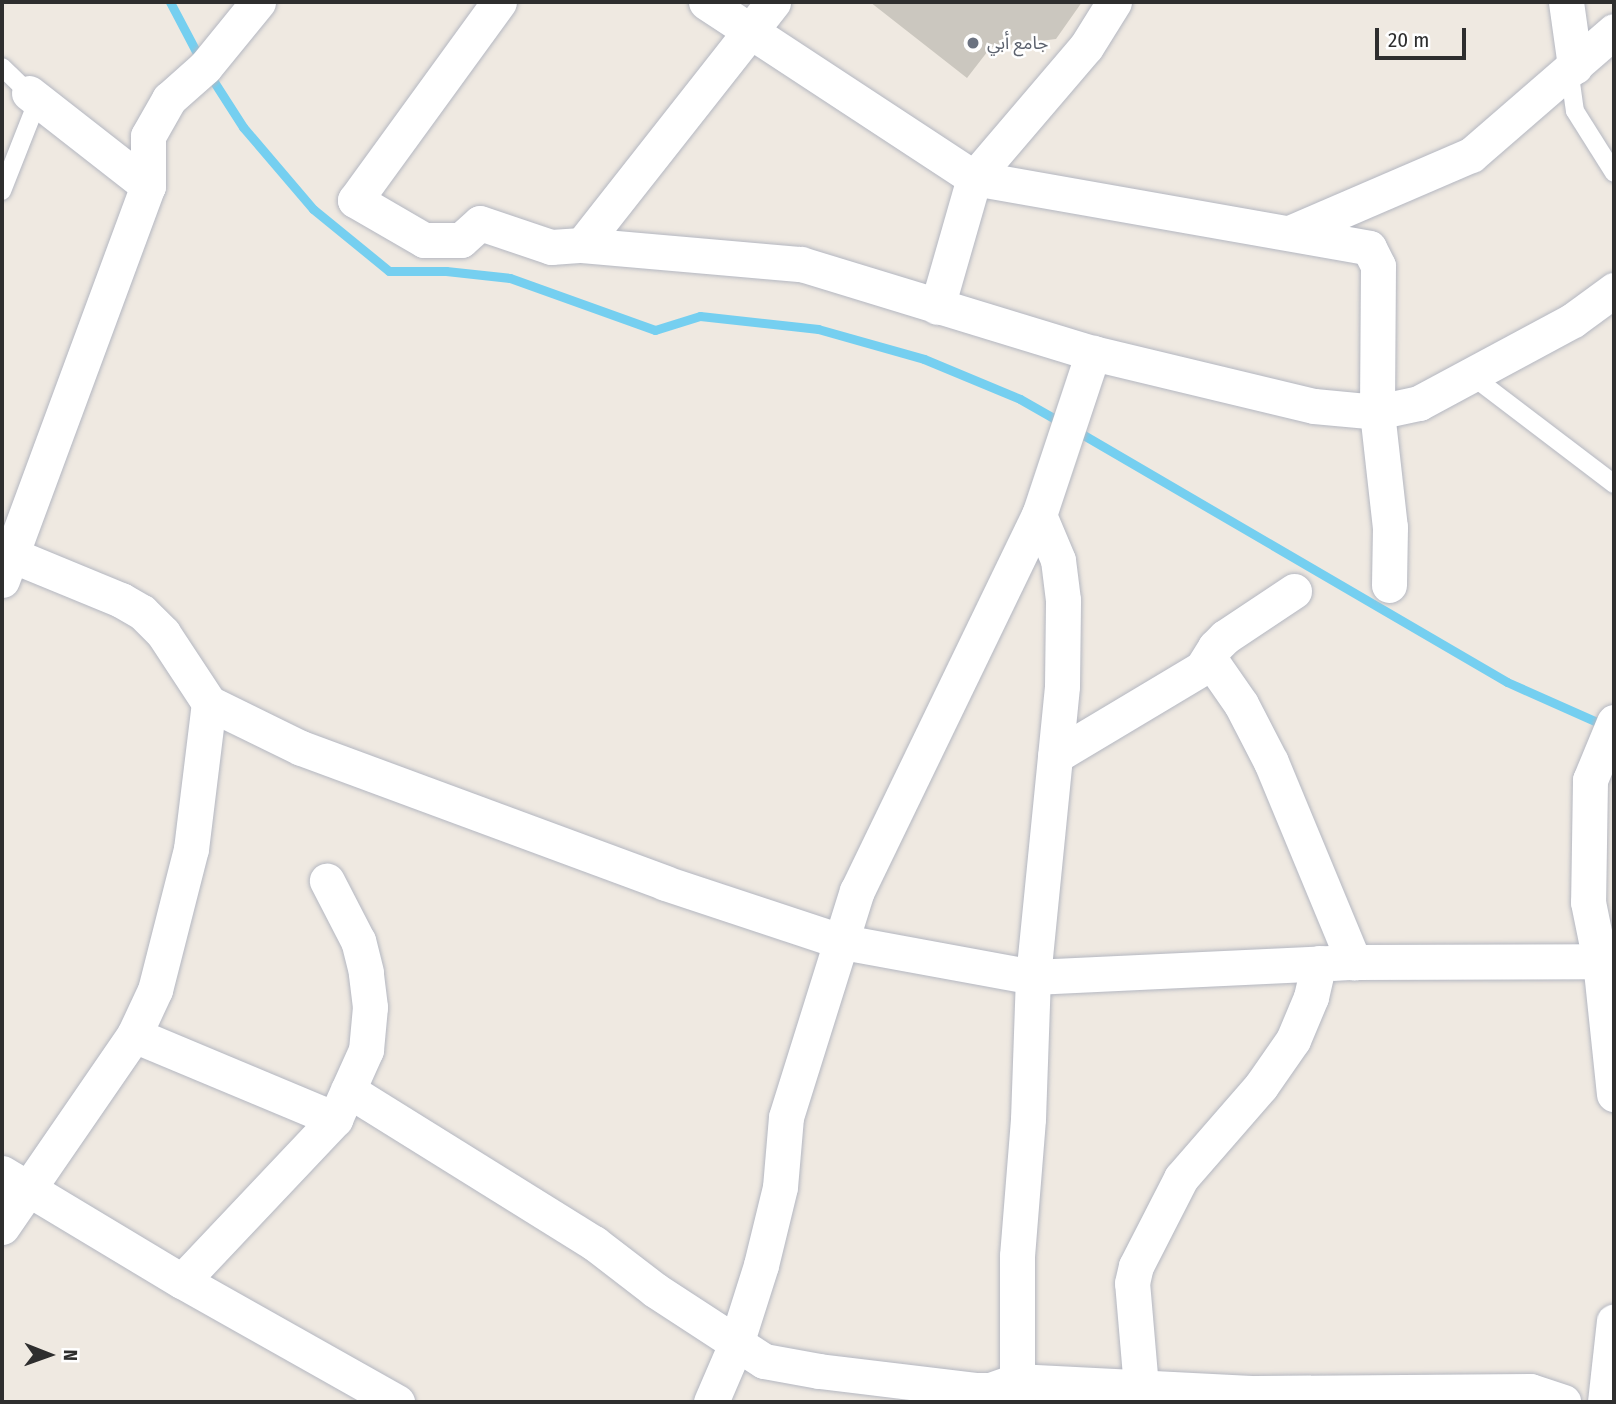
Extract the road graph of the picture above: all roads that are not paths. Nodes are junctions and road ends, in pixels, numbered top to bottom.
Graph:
1 (258, 2) edge
2 (499, 2) edge
3 (706, 2) edge
4 (773, 2) edge
5 (1114, 2) edge
6 (1566, 2) edge
7 (1614, 31) edge
8 (748, 32) junction
9 (1575, 66) junction
10 (2, 67) edge
11 (33, 98) junction
12 (1614, 173) edge
13 (974, 178) junction
14 (148, 186) junction
15 (2, 191) edge
16 (1292, 232) junction
17 (582, 245) junction
18 (1614, 290) edge
19 (937, 307) junction
20 (1093, 353) junction
21 (1471, 375) junction
22 (1377, 412) junction
23 (1614, 484) edge
24 (1039, 516) junction
25 (4, 561) edge
26 (1389, 585) dead end
27 (1294, 591) dead end
28 (1209, 658) junction
29 (209, 703) junction
30 (1614, 722) edge
31 (1055, 757) junction
32 (327, 881) dead end
33 (843, 942) junction
34 (1354, 962) junction
35 (1607, 962) edge
36 (1319, 963) junction
37 (1033, 977) junction
38 (134, 1035) junction
39 (1614, 1094) edge
40 (342, 1104) junction
41 (15, 1181) edge
42 (2, 1227) edge
43 (182, 1281) junction
44 (1614, 1321) edge
45 (736, 1344) junction
46 (1141, 1387) junction
47 (1016, 1391) edge
48 (723, 1397) edge
49 (1604, 1398) edge
50 (397, 1402) edge
51 (1563, 1402) edge

1 - 14 street
2 - 17 street
3 - 8 street
4 - 8 street
5 - 13 street
6 - 9 street
7 - 9 street
8 - 13 street
8 - 17 street
9 - 12 lane
9 - 16 street
10 - 11 lane
11 - 14 street
11 - 15 lane
13 - 16 street
13 - 19 street
14 - 25 street
16 - 22 street
17 - 19 street
18 - 21 street
19 - 20 street
20 - 22 street
20 - 24 street
21 - 22 street
21 - 23 lane
22 - 26 street
24 - 31 street
24 - 33 street
25 - 29 street
27 - 28 street
28 - 31 street
28 - 34 street
29 - 33 street
29 - 38 street
30 - 35 street
31 - 37 street
32 - 40 street
33 - 37 street
33 - 45 street
34 - 35 street
34 - 36 street
35 - 39 street
36 - 37 street
36 - 46 street
37 - 47 street
38 - 40 street
38 - 41 street
40 - 43 street
40 - 45 street
41 - 42 street
41 - 43 street
43 - 50 street
44 - 49 street
45 - 47 street
45 - 48 street
46 - 47 street
46 - 51 street

